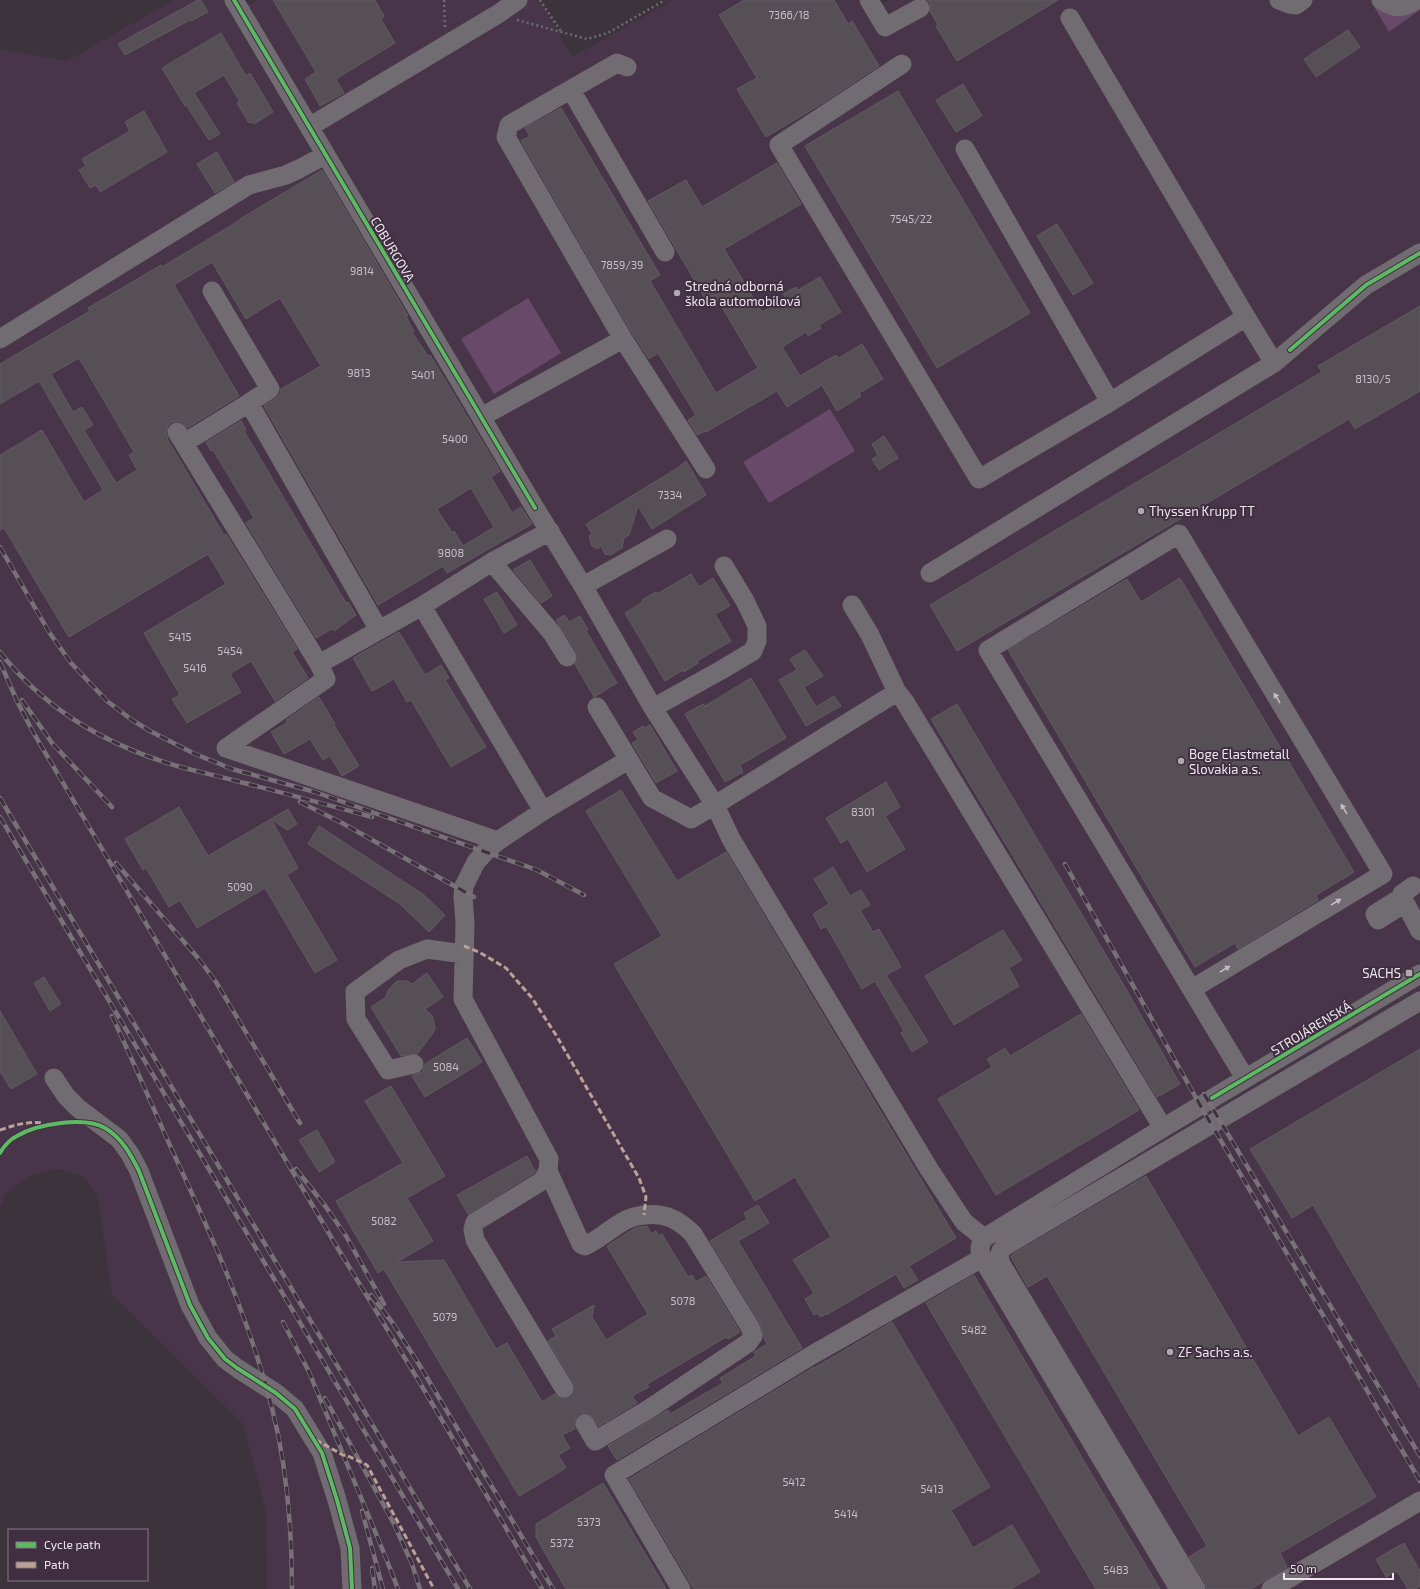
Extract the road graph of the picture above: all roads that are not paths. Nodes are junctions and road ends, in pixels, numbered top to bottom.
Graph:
1 (234, 0) edge
2 (518, 0) edge
3 (1279, 0) edge
4 (1303, 0) edge
5 (1381, 0) edge
6 (1416, 0) edge
7 (872, 4) edge
8 (920, 8) dead end
9 (1070, 18) dead end
10 (902, 64) dead end
11 (627, 67) dead end
12 (571, 90) junction
13 (309, 127) junction
14 (965, 149) dead end
15 (325, 155) junction
16 (664, 252) dead end
17 (1420, 253) edge
18 (212, 291) dead end
19 (1246, 317) junction
20 (0, 339) edge
21 (623, 339) junction
22 (1274, 363) junction
23 (1110, 402) junction
24 (249, 403) junction
25 (481, 417) junction
26 (706, 469) dead end
27 (550, 531) junction
28 (667, 539) dead end
29 (492, 562) junction
30 (724, 566) dead end
31 (930, 573) dead end
32 (583, 586) junction
33 (852, 605) dead end
34 (422, 606) junction
35 (379, 630) junction
36 (566, 657) dead end
37 (319, 664) junction
38 (897, 692) junction
39 (597, 706) dead end
40 (653, 708) junction
41 (628, 760) junction
42 (715, 805) junction
43 (543, 811) junction
44 (498, 841) junction
45 (1406, 895) dead end
46 (1420, 930) edge
47 (464, 954) junction
48 (1420, 974) edge
49 (1192, 989) junction
50 (1420, 1001) edge
51 (414, 1064) dead end
52 (54, 1078) dead end
53 (1245, 1078) junction
54 (1163, 1128) junction
55 (548, 1171) junction
56 (984, 1238) junction
57 (982, 1258) junction
58 (564, 1388) tunnel mouth
59 (585, 1424) tunnel mouth
60 (1420, 1501) edge
61 (352, 1589) edge
62 (682, 1589) edge
63 (1180, 1589) edge
64 (1196, 1589) edge
65 (1271, 1589) edge

1 - 13 street, COBURGOVA
2 - 13 street
3 - 4 street
5 - 6 street
7 - 8 street
9 - 19 street
10 - 23 street
11 - 12 street
12 - 16 street
12 - 21 street
13 - 15 street, COBURGOVA
14 - 23 street
15 - 20 street
15 - 25 street, COBURGOVA
17 - 22 street
18 - 24 street
19 - 22 street
19 - 23 street
21 - 25 street
21 - 26 street
22 - 31 street
24 - 35 street
24 - 37 street
25 - 27 street, COBURGOVA
27 - 29 street
27 - 32 street, COBURGOVA
28 - 32 street
29 - 34 street
29 - 36 street
30 - 40 street
32 - 40 street, COBURGOVA
33 - 38 street
34 - 35 street
34 - 43 street
35 - 37 street
37 - 44 street
38 - 42 street
38 - 54 street
39 - 41 street
40 - 42 street, COBURGOVA
41 - 42 street
41 - 43 street
42 - 56 street, COBURGOVA
43 - 44 street
44 - 47 street
45 - 46 street
47 - 51 street
47 - 55 street
48 - 53 street, STROJÁRENSKÁ
49 -> 49 street
49 - 53 street
50 - 64 street
52 - 61 street
53 - 54 street, STROJÁRENSKÁ
54 - 56 street, STROJÁRENSKÁ
55 - 58 street
55 - 59 street
56 - 57 street
57 - 62 street
57 - 63 street
60 - 65 street

